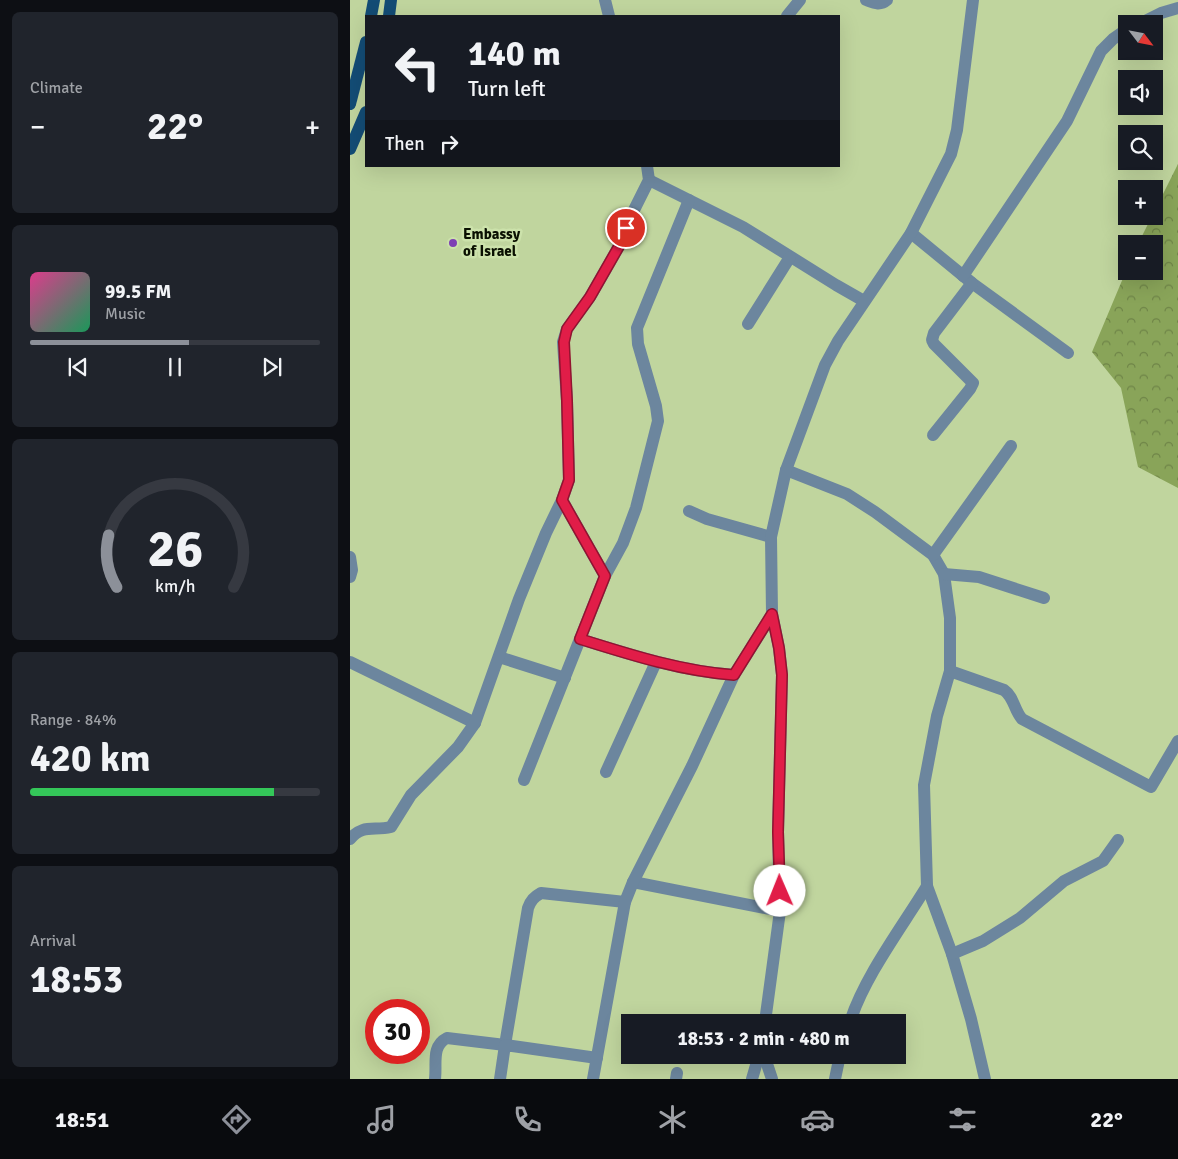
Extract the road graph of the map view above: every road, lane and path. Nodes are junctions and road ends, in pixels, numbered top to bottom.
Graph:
1 (374, 0) edge
2 (391, 0) edge
3 (605, 0) edge
4 (800, 0) edge
5 (866, 0) edge
6 (887, 0) edge
7 (973, 0) edge
8 (1178, 8) edge
9 (371, 15) edge
10 (389, 15) edge
11 (609, 15) edge
12 (788, 15) edge
13 (1157, 15) edge
14 (1118, 35) edge
15 (364, 61) edge
16 (350, 104) edge
17 (365, 114) edge
18 (350, 149) edge
19 (647, 167) edge
20 (649, 180) junction
21 (689, 200) junction
22 (911, 233) junction
23 (790, 256) junction
24 (967, 280) junction
25 (864, 301) junction
26 (748, 324) dead end
27 (1068, 353) dead end
28 (933, 435) dead end
29 (1011, 446) dead end
30 (786, 470) junction
31 (562, 500) junction
32 (689, 511) dead end
33 (771, 538) junction
34 (933, 555) junction
35 (350, 557) edge
36 (944, 574) junction
37 (605, 576) junction
38 (350, 577) edge
39 (1044, 598) dead end
40 (772, 614) junction
41 (580, 639) junction
42 (499, 657) junction
43 (350, 662) edge
44 (656, 662) junction
45 (950, 671) junction
46 (734, 675) junction
47 (565, 678) junction
48 (475, 723) junction
49 (1178, 741) edge
50 (606, 772) dead end
51 (524, 780) dead end
52 (350, 839) edge
53 (1118, 840) dead end
54 (633, 882) junction
55 (927, 886) junction
56 (625, 902) junction
57 (780, 911) junction
58 (952, 954) junction
59 (766, 1014) edge
60 (852, 1014) edge
61 (505, 1045) junction
62 (597, 1058) junction
63 (756, 1064) edge
64 (767, 1064) edge
65 (838, 1064) edge
66 (435, 1079) edge
67 (500, 1079) edge
68 (593, 1079) edge
69 (752, 1079) edge
70 (772, 1079) edge
71 (835, 1079) edge
72 (985, 1079) edge

1 - 9 main road
2 - 10 main road
3 - 11 street
4 - 12 street
5 - 6 street
7 - 22 street
8 - 13 street
14 - 24 street
15 - 16 main road
17 - 18 main road
19 - 20 street
20 - 21 street
20 - 31 street
21 - 23 street
21 - 37 street
22 - 24 street
22 - 25 street
23 - 25 street
23 - 26 street
24 - 27 street
24 - 28 street
25 - 30 street
29 - 34 street
30 - 33 street
30 - 34 street
31 - 37 street
31 - 42 street
32 - 33 street
33 - 40 street
34 - 36 street
35 - 38 street
36 - 39 street
36 - 45 street
37 - 41 street
40 - 46 street
40 - 57 street
41 - 44 street
41 - 47 street
42 - 47 street
42 - 48 street
43 - 48 street
44 - 46 street
44 - 50 street
45 - 49 street
45 - 55 street
46 - 54 street
47 - 51 street
48 - 52 street
53 - 58 street
54 - 56 street
54 - 57 street
55 - 58 street
55 - 60 street
56 - 61 street
56 - 62 street
57 - 59 street
58 - 72 street
61 - 62 street
61 - 66 street
61 - 67 street
62 - 68 street
63 - 69 street
64 - 70 street
65 - 71 street

